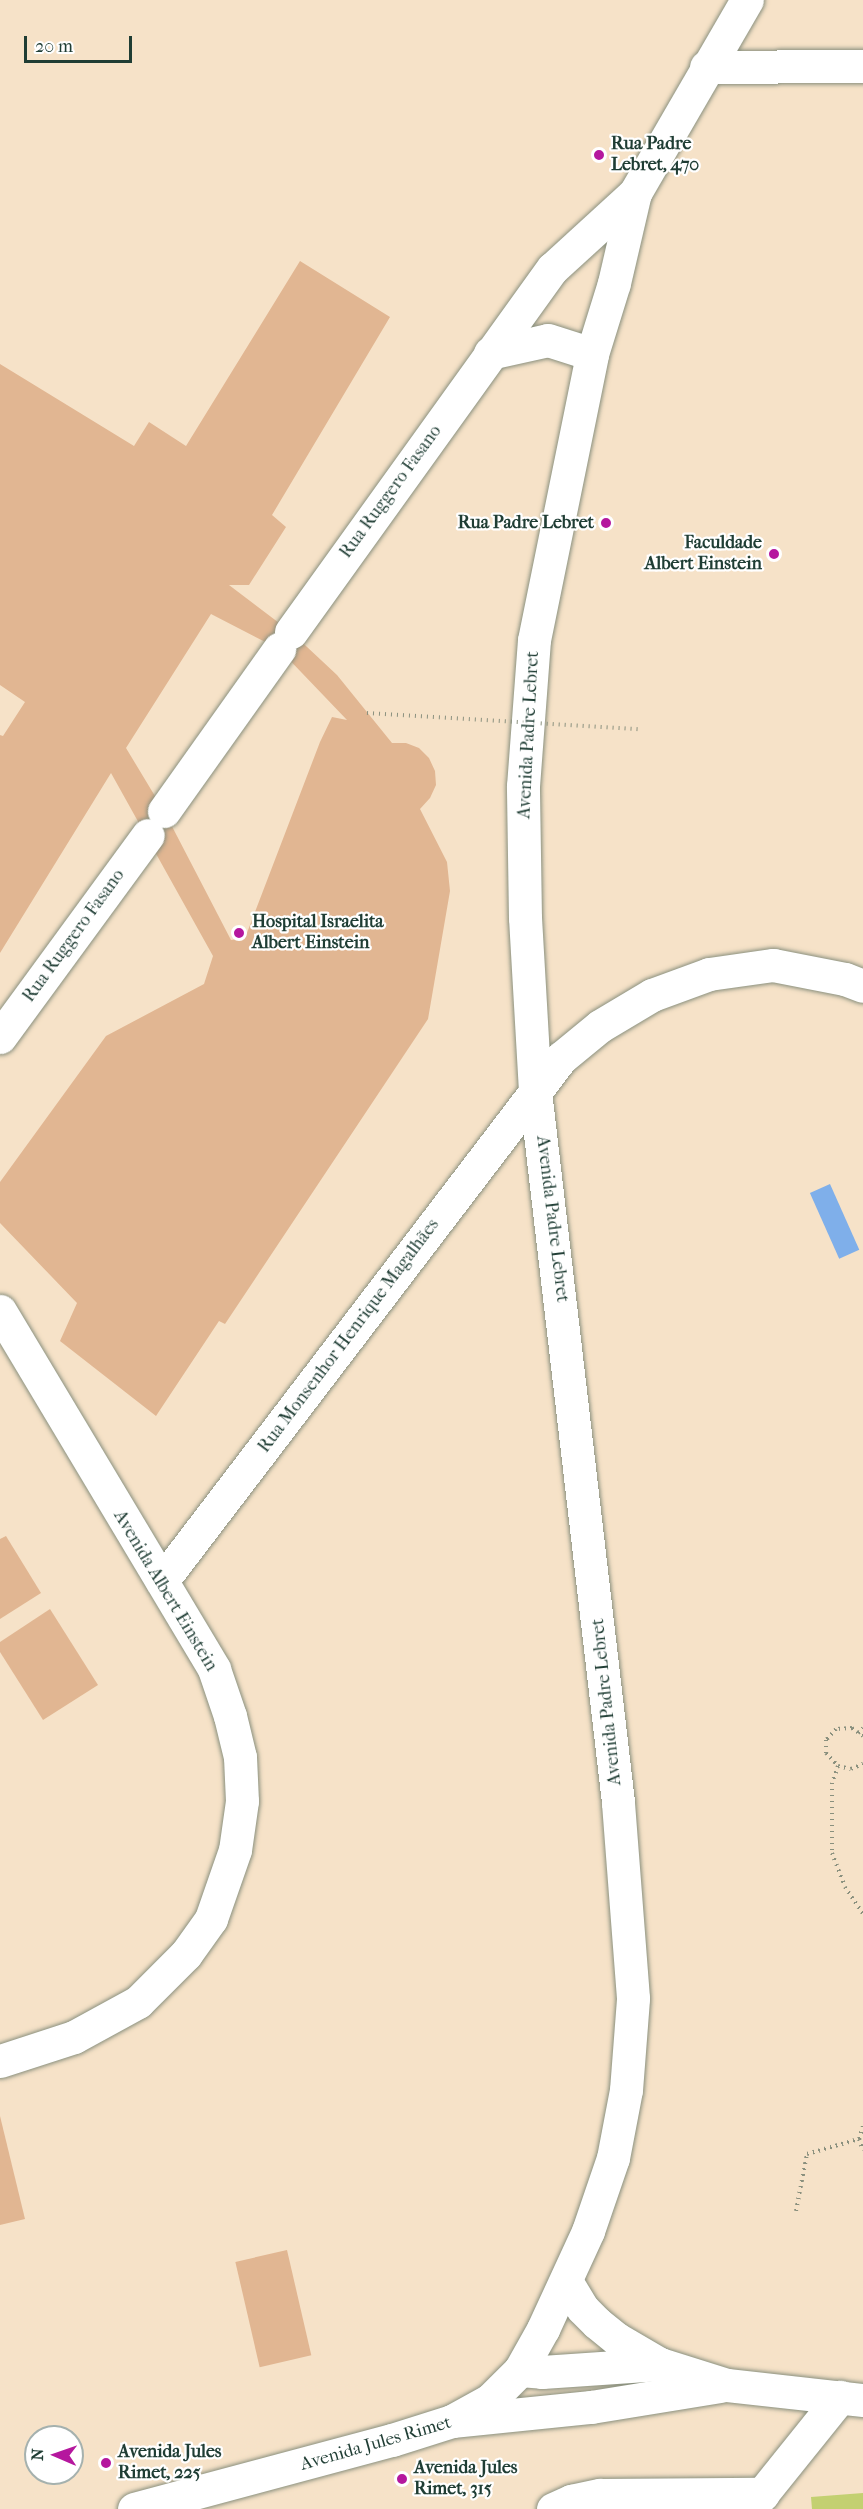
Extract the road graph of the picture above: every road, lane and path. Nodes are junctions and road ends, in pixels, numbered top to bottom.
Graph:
1 (747, 0) edge
2 (863, 66) edge
3 (706, 68) junction
4 (635, 193) junction
5 (490, 353) junction
6 (592, 354) junction
7 (367, 713) dead end
8 (640, 729) dead end
9 (863, 986) edge
10 (0, 1037) edge
11 (536, 1091) junction
12 (0, 1311) edge
13 (162, 1581) junction
14 (863, 1728) edge
15 (858, 1733) junction
16 (863, 1736) edge
17 (863, 1764) edge
18 (838, 1766) junction
19 (863, 1914) edge
20 (0, 2061) edge
21 (863, 2126) edge
22 (859, 2139) junction
23 (863, 2150) edge
24 (796, 2211) dead end
25 (566, 2281) junction
26 (660, 2364) junction
27 (520, 2370) junction
28 (727, 2385) junction
29 (852, 2399) edge
30 (452, 2421) junction
31 (757, 2502) edge
32 (135, 2509) edge
33 (553, 2509) edge

1 - 3 main road, Avenida Padre Lebret
2 - 3 main road
3 - 4 main road, Avenida Padre Lebret
4 - 5 main road, Rua Ruggero Fasano
4 - 6 main road, Avenida Padre Lebret
5 - 6 main road
5 - 10 main road, Rua Ruggero Fasano
6 - 11 main road, Avenida Padre Lebret
7 - 8 path, bridge
9 - 11 main road, Rua Monsenhor Henrique Magalhães
11 - 13 main road, Rua Monsenhor Henrique Magalhães
11 - 25 main road, Avenida Padre Lebret
12 - 13 main road, Avenida Albert Einstein
13 - 20 main road, Avenida Albert Einstein
14 - 15 path
15 - 16 path
15 - 18 path
17 - 18 path
18 - 19 path
21 - 22 path
22 - 23 path
22 - 24 path
25 - 26 main road
25 - 27 main road, Avenida Padre Lebret
26 - 27 main road, Avenida Jules Rimet
26 - 28 main road, Avenida Jules Rimet
27 - 30 main road, Avenida Padre Lebret
28 - 29 main road, Avenida Jules Rimet
28 - 30 main road, Avenida Jules Rimet
29 - 31 main road
30 - 32 main road, Avenida Jules Rimet
31 - 33 main road

